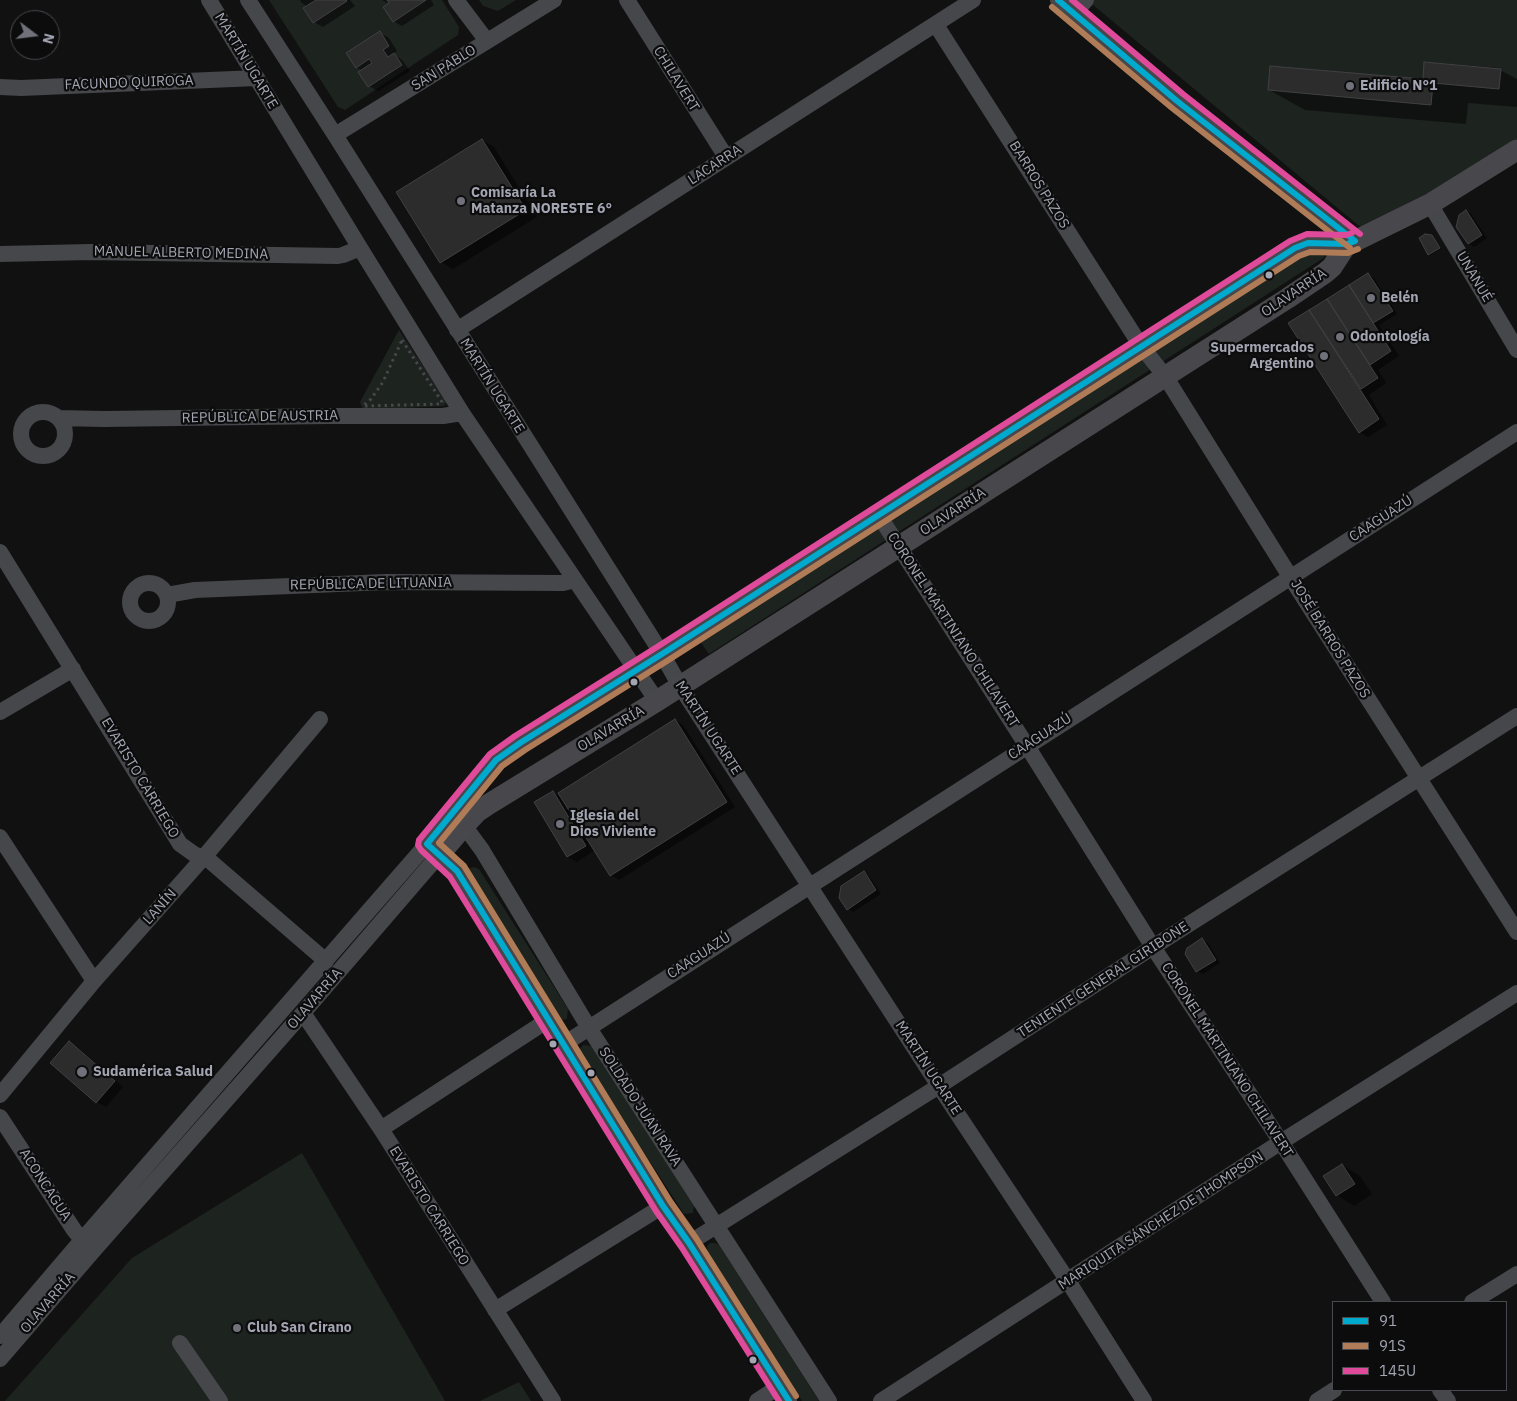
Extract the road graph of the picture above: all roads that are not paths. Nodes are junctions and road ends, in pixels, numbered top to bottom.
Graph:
1 (209, 0) edge
2 (248, 0) edge
3 (456, 0) edge
4 (554, 0) edge
5 (627, 0) edge
6 (973, 0) edge
7 (1058, 0) edge
8 (1086, 0) edge
9 (1074, 13) junction
10 (936, 25) junction
11 (487, 42) junction
12 (257, 78) junction
13 (0, 87) edge
14 (335, 135) junction
15 (1517, 150) edge
16 (726, 157) junction
17 (1430, 204) junction
18 (1351, 242) junction
19 (360, 248) junction
20 (0, 254) edge
21 (457, 330) junction
22 (1141, 346) junction
23 (1517, 350) edge
24 (1165, 376) junction
25 (462, 413) junction
26 (58, 418) dead end
27 (1517, 432) edge
28 (878, 514) junction
29 (899, 546) junction
30 (0, 552) edge
31 (1291, 578) junction
32 (575, 580) junction
33 (167, 595) dead end
34 (662, 654) junction
35 (73, 669) junction
36 (635, 670) junction
37 (680, 686) junction
38 (657, 701) junction
39 (0, 712) edge
40 (1517, 716) edge
41 (320, 719) dead end
42 (1027, 746) junction
43 (1418, 778) junction
44 (459, 819) junction
45 (0, 837) edge
46 (433, 849) junction
47 (204, 858) junction
48 (810, 885) junction
49 (1517, 932) edge
50 (1153, 947) junction
51 (326, 961) junction
52 (94, 981) junction
53 (1517, 993) edge
54 (303, 1013) junction
55 (548, 1020) junction
56 (589, 1028) junction
57 (564, 1044) junction
58 (939, 1086) junction
59 (0, 1094) edge
60 (0, 1117) edge
61 (381, 1129) junction
62 (1281, 1142) junction
63 (663, 1206) junction
64 (716, 1226) junction
65 (688, 1243) junction
66 (88, 1245) junction
67 (1517, 1274) edge
68 (1068, 1281) junction
69 (1382, 1301) edge
70 (1474, 1301) edge
71 (495, 1310) junction
72 (0, 1336) edge
73 (180, 1343) dead end
74 (0, 1359) edge
75 (780, 1386) junction
76 (1332, 1391) edge
77 (220, 1401) edge
78 (552, 1401) edge
79 (757, 1401) edge
80 (789, 1401) edge
81 (828, 1401) edge
82 (881, 1401) edge
83 (1144, 1401) edge
84 (1317, 1401) edge

1 - 12 street, MARTÍN UGARTE
2 - 14 street, MARTÍN UGARTE
3 - 11 street
4 - 11 street, SAN PABLO
5 - 16 street, CHILAVERT
6 - 10 street, LACARRA
7 - 9 street
8 - 9 street
9 - 18 street
10 - 16 street, LACARRA
10 - 22 street, BARROS PAZOS
11 - 14 street, SAN PABLO
12 - 13 street, FACUNDO QUIROGA
12 - 19 street, MARTÍN UGARTE
14 - 21 street, MARTÍN UGARTE
15 - 17 main road, OLAVARRÍA
16 - 21 street, LACARRA
17 - 18 main road, OLAVARRÍA
17 - 23 street, UNANUÉ
18 - 22 main road, OLAVARRÍA
18 - 24 main road, OLAVARRÍA
19 - 20 street, MANUEL ALBERTO MEDINA
19 - 25 street, MARTÍN UGARTE
21 - 34 street, MARTÍN UGARTE
22 - 24 street, JOSÉ BARROS PAZOS
22 - 28 main road, OLAVARRÍA
24 - 29 main road, OLAVARRÍA
24 - 31 street, JOSÉ BARROS PAZOS
25 - 26 street, REPÚBLICA DE AUSTRIA
25 - 32 street, MARTÍN UGARTE
27 - 31 street, CAAGUAZÚ
28 - 29 street, CORONEL MARTINIANO CHILAVERT
28 - 34 main road, OLAVARRÍA
29 - 37 main road, OLAVARRÍA
29 - 42 street, CORONEL MARTINIANO CHILAVERT
30 - 35 street, EVARISTO CARRIEGO
31 - 42 street, CAAGUAZÚ
31 - 43 street, JOSÉ BARROS PAZOS
32 - 33 street, REPÚBLICA DE LITUANIA
32 - 36 street, MARTÍN UGARTE
34 - 36 main road, OLAVARRÍA
34 - 37 street, MARTÍN UGARTE
35 - 39 street
35 - 47 street, EVARISTO CARRIEGO
36 - 38 street, MARTÍN UGARTE
36 - 44 main road, OLAVARRÍA
37 - 38 main road, OLAVARRÍA
37 - 48 street, MARTÍN UGARTE
38 - 44 main road, OLAVARRÍA
40 - 43 street, TENIENTE GENERAL GIRIBONE
41 - 47 street, LANÍN
42 - 48 street, CAAGUAZÚ
42 - 50 street, CORONEL MARTINIANO CHILAVERT
43 - 49 street, JOSÉ BARROS PAZOS
43 - 50 street, TENIENTE GENERAL GIRIBONE
44 - 46 main road, OLAVARRÍA
44 - 56 street, SOLDADO JUAN RAVA
45 - 52 street
46 - 51 street, OLAVARRÍA
46 - 54 street, OLAVARRÍA
46 - 55 street
47 - 51 street, EVARISTO CARRIEGO
47 - 52 street, LANÍN
48 - 56 street, CAAGUAZÚ
48 - 58 street, MARTÍN UGARTE
50 - 58 street, TENIENTE GENERAL GIRIBONE
50 - 62 street, CORONEL MARTINIANO CHILAVERT
51 - 66 street, OLAVARRÍA
52 - 59 street, LANÍN
53 - 62 street, MARIQUITA SÁNCHEZ DE THOMPSON
54 - 61 street, EVARISTO CARRIEGO
54 - 66 street, OLAVARRÍA
55 - 57 street
55 - 61 street
56 - 57 street, CAAGUAZÚ
56 - 64 street, SOLDADO JUAN RAVA
57 - 63 street
58 - 64 street, TENIENTE GENERAL GIRIBONE
58 - 68 street, MARTÍN UGARTE
60 - 66 street, ACONCAGUA
61 - 71 street, EVARISTO CARRIEGO
62 - 68 street, MARIQUITA SÁNCHEZ DE THOMPSON
62 - 69 street, CORONEL MARTINIANO CHILAVERT
63 - 65 street
63 - 71 street
64 - 65 street, TENIENTE GENERAL GIRIBONE
64 - 81 street, SOLDADO JUAN RAVA
65 - 75 street
66 - 72 street, OLAVARRÍA
66 - 74 street, OLAVARRÍA
67 - 70 street
68 - 82 street, MARIQUITA SÁNCHEZ DE THOMPSON
68 - 83 street, MARTÍN UGARTE
71 - 78 street, EVARISTO CARRIEGO
73 - 77 street
75 - 79 street
75 - 80 street
76 - 84 street

